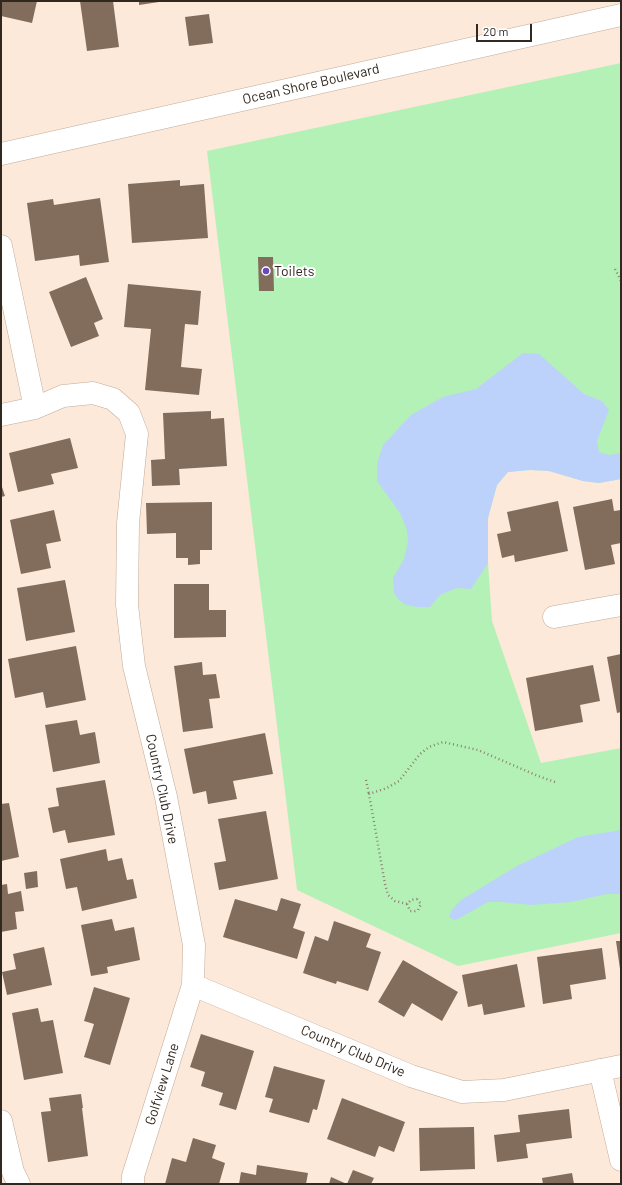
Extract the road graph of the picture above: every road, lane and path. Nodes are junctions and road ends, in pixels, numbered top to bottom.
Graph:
1 (621, 15) edge
2 (1, 154) edge
3 (1, 246) edge
4 (615, 268) dead end
5 (621, 281) edge
6 (35, 408) junction
7 (1, 415) edge
8 (621, 605) edge
9 (554, 617) dead end
10 (366, 780) dead end
11 (555, 782) dead end
12 (369, 794) junction
13 (407, 904) junction
14 (193, 985) junction
15 (621, 1066) edge
16 (600, 1070) junction
17 (1, 1121) edge
18 (621, 1160) edge
19 (19, 1184) edge
20 (133, 1184) edge

1 - 2 street, Ocean Shore Boulevard
3 - 6 street
4 - 5 path
6 - 7 street, Country Club Drive
6 - 14 street, Country Club Drive
8 - 9 street
10 - 12 path
11 - 12 path
12 - 13 path
13 - 13 path
14 - 16 street, Country Club Drive
14 - 20 street, Golfview Lane
15 - 16 street, Country Club Drive
16 - 18 street
17 - 19 street

